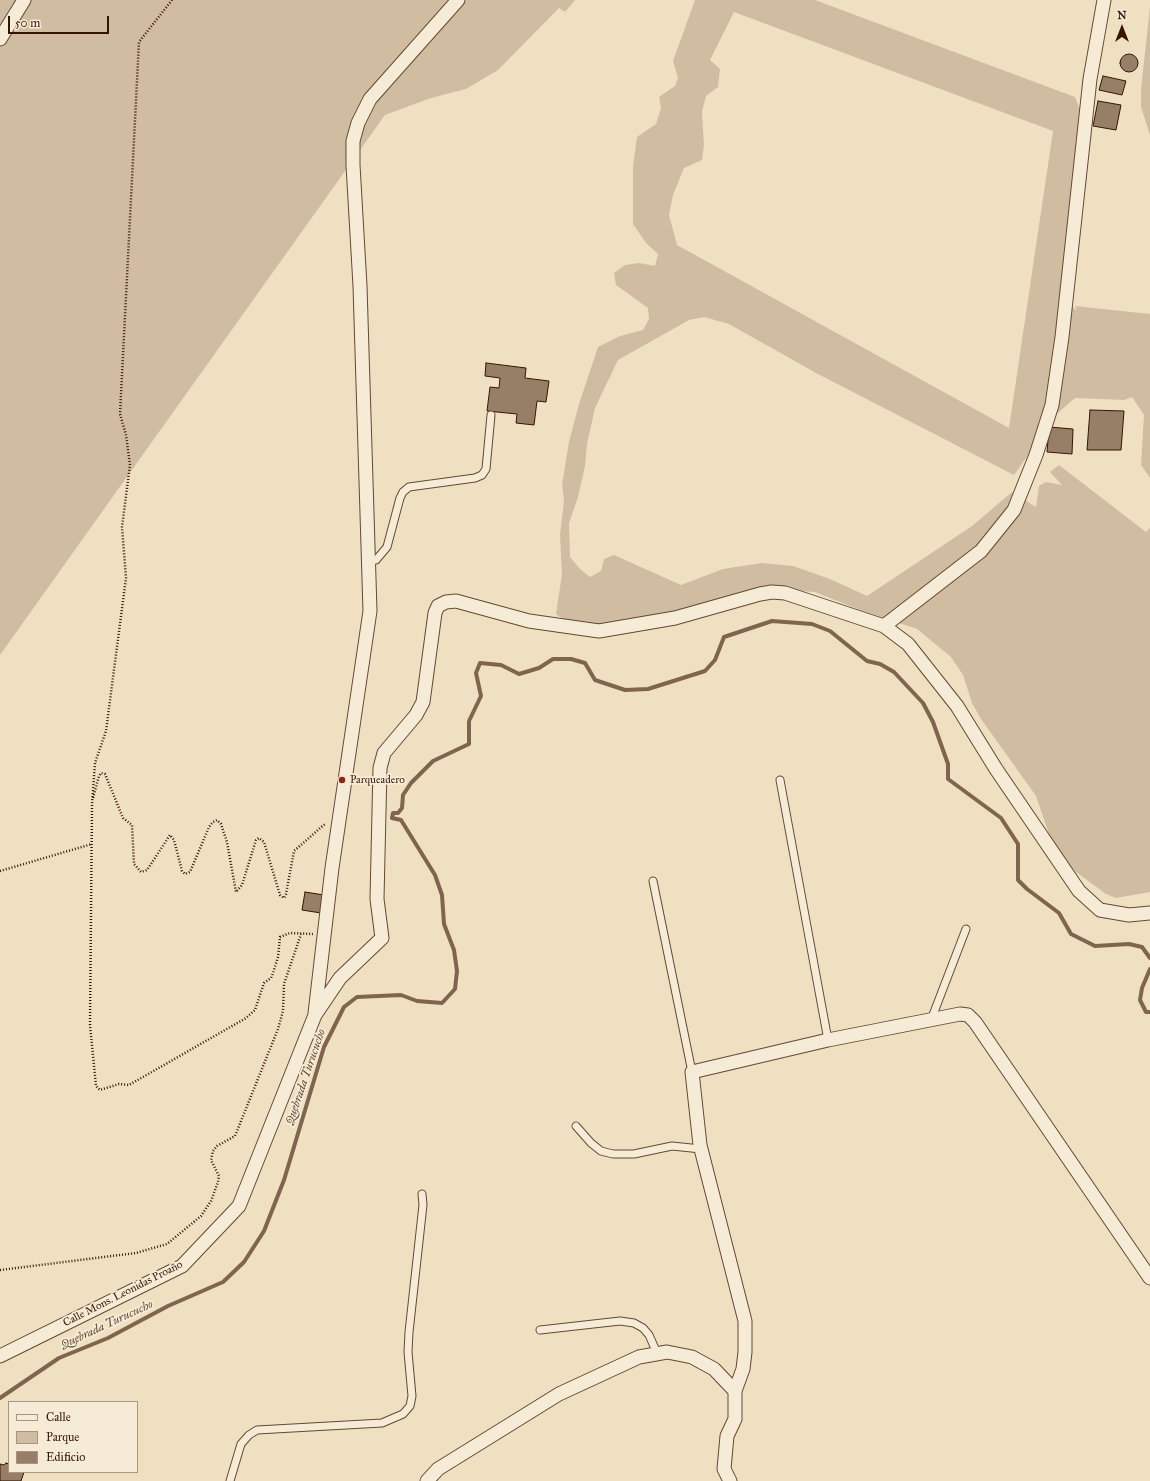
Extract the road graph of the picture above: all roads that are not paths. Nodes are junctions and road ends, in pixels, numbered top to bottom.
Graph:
1 (24, 0) edge
2 (458, 0) edge
3 (1104, 0) edge
4 (0, 39) edge
5 (491, 415) dead end
6 (369, 562) junction
7 (884, 626) junction
8 (780, 780) dead end
9 (653, 881) dead end
10 (1150, 913) edge
11 (966, 929) dead end
12 (315, 1015) junction
13 (931, 1020) junction
14 (828, 1040) junction
15 (692, 1072) junction
16 (576, 1126) dead end
17 (701, 1149) junction
18 (422, 1194) dead end
19 (1150, 1278) edge
20 (540, 1330) dead end
21 (657, 1353) junction
22 (0, 1356) edge
23 (735, 1391) junction
24 (230, 1481) edge
25 (427, 1481) edge
26 (730, 1481) edge

1 - 4 street
2 - 6 street
3 - 7 street
5 - 6 lane
6 - 12 street
7 - 10 street
7 - 12 street
8 - 14 lane
9 - 15 lane
11 - 13 lane
12 - 22 street, Calle Mons. Leonidas Proaño
13 - 14 street
13 - 19 street
14 - 15 street
15 - 17 street
16 - 17 lane
17 - 23 street
18 - 24 lane
20 - 21 lane
21 - 23 street
21 - 25 street
23 - 26 street

